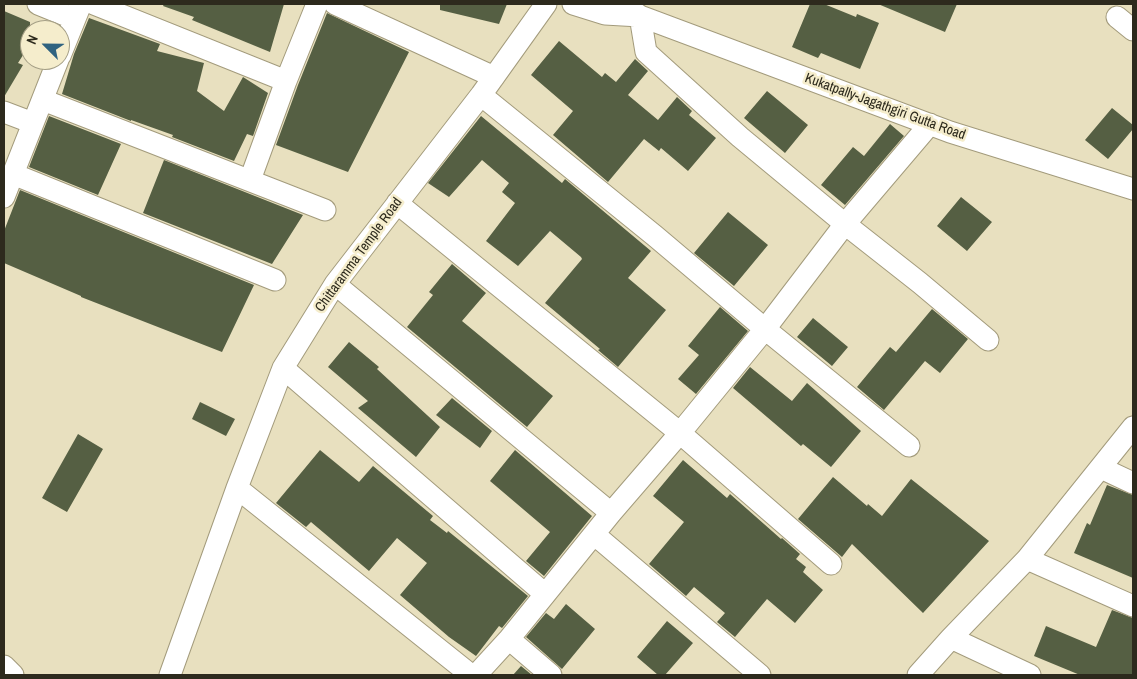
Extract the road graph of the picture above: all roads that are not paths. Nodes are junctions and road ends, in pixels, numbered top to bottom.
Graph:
1 (38, 4) edge
2 (94, 4) edge
3 (318, 4) edge
4 (335, 4) edge
5 (546, 4) edge
6 (573, 4) edge
7 (623, 4) edge
8 (78, 11) edge
9 (640, 16) junction
10 (70, 31) edge
11 (54, 70) edge
12 (494, 77) junction
13 (286, 81) junction
14 (481, 95) junction
15 (43, 100) junction
16 (4, 112) edge
17 (33, 123) junction
18 (930, 124) junction
19 (13, 174) junction
20 (250, 180) junction
21 (1133, 190) edge
22 (4, 197) edge
23 (397, 203) junction
24 (325, 210) dead end
25 (845, 224) junction
26 (274, 280) dead end
27 (335, 284) junction
28 (765, 329) junction
29 (988, 340) dead end
30 (283, 368) junction
31 (1133, 427) edge
32 (680, 433) junction
33 (909, 446) dead end
34 (1101, 468) junction
35 (1133, 483) edge
36 (237, 488) junction
37 (611, 514) junction
38 (594, 535) junction
39 (1028, 559) junction
40 (831, 564) dead end
41 (545, 594) junction
42 (1133, 606) edge
43 (951, 638) junction
44 (509, 639) junction
45 (170, 675) edge
46 (471, 675) edge
47 (476, 675) edge
48 (551, 675) edge
49 (760, 675) edge
50 (918, 675) edge
51 (1030, 675) edge

1 - 8 street
2 - 13 street
3 - 13 street
4 - 12 street
5 - 12 street, Chittaramma Temple Road
6 - 9 street, Kukatpally-Jagathgiri Gutta Road
7 - 9 street, Kukatpally-Jagathgiri Gutta Road
8 - 10 street
9 - 18 street, Kukatpally-Jagathgiri Gutta Road
9 - 25 street
11 - 15 street
12 - 14 street, Chittaramma Temple Road
13 - 20 street
14 - 23 street, Chittaramma Temple Road
14 - 28 street
15 - 17 street
15 - 20 street
16 - 17 street
17 - 19 street
18 - 21 street, Kukatpally-Jagathgiri Gutta Road
18 - 25 street
19 - 22 street
19 - 26 street
20 - 24 street
23 - 27 street, Chittaramma Temple Road
23 - 32 street
25 - 28 street
25 - 29 street
27 - 30 street, Chittaramma Temple Road
27 - 37 street
28 - 32 street
28 - 33 street
30 - 36 street, Chittaramma Temple Road
30 - 41 street
31 - 34 street
32 - 37 street
32 - 40 street
34 - 35 street
34 - 39 street
36 - 45 street, Chittaramma Temple Road
36 - 46 street
37 - 38 street
38 - 41 street
38 - 49 street
39 - 42 street
39 - 43 street
41 - 44 street
43 - 50 street
43 - 51 street
44 - 47 street
44 - 48 street

